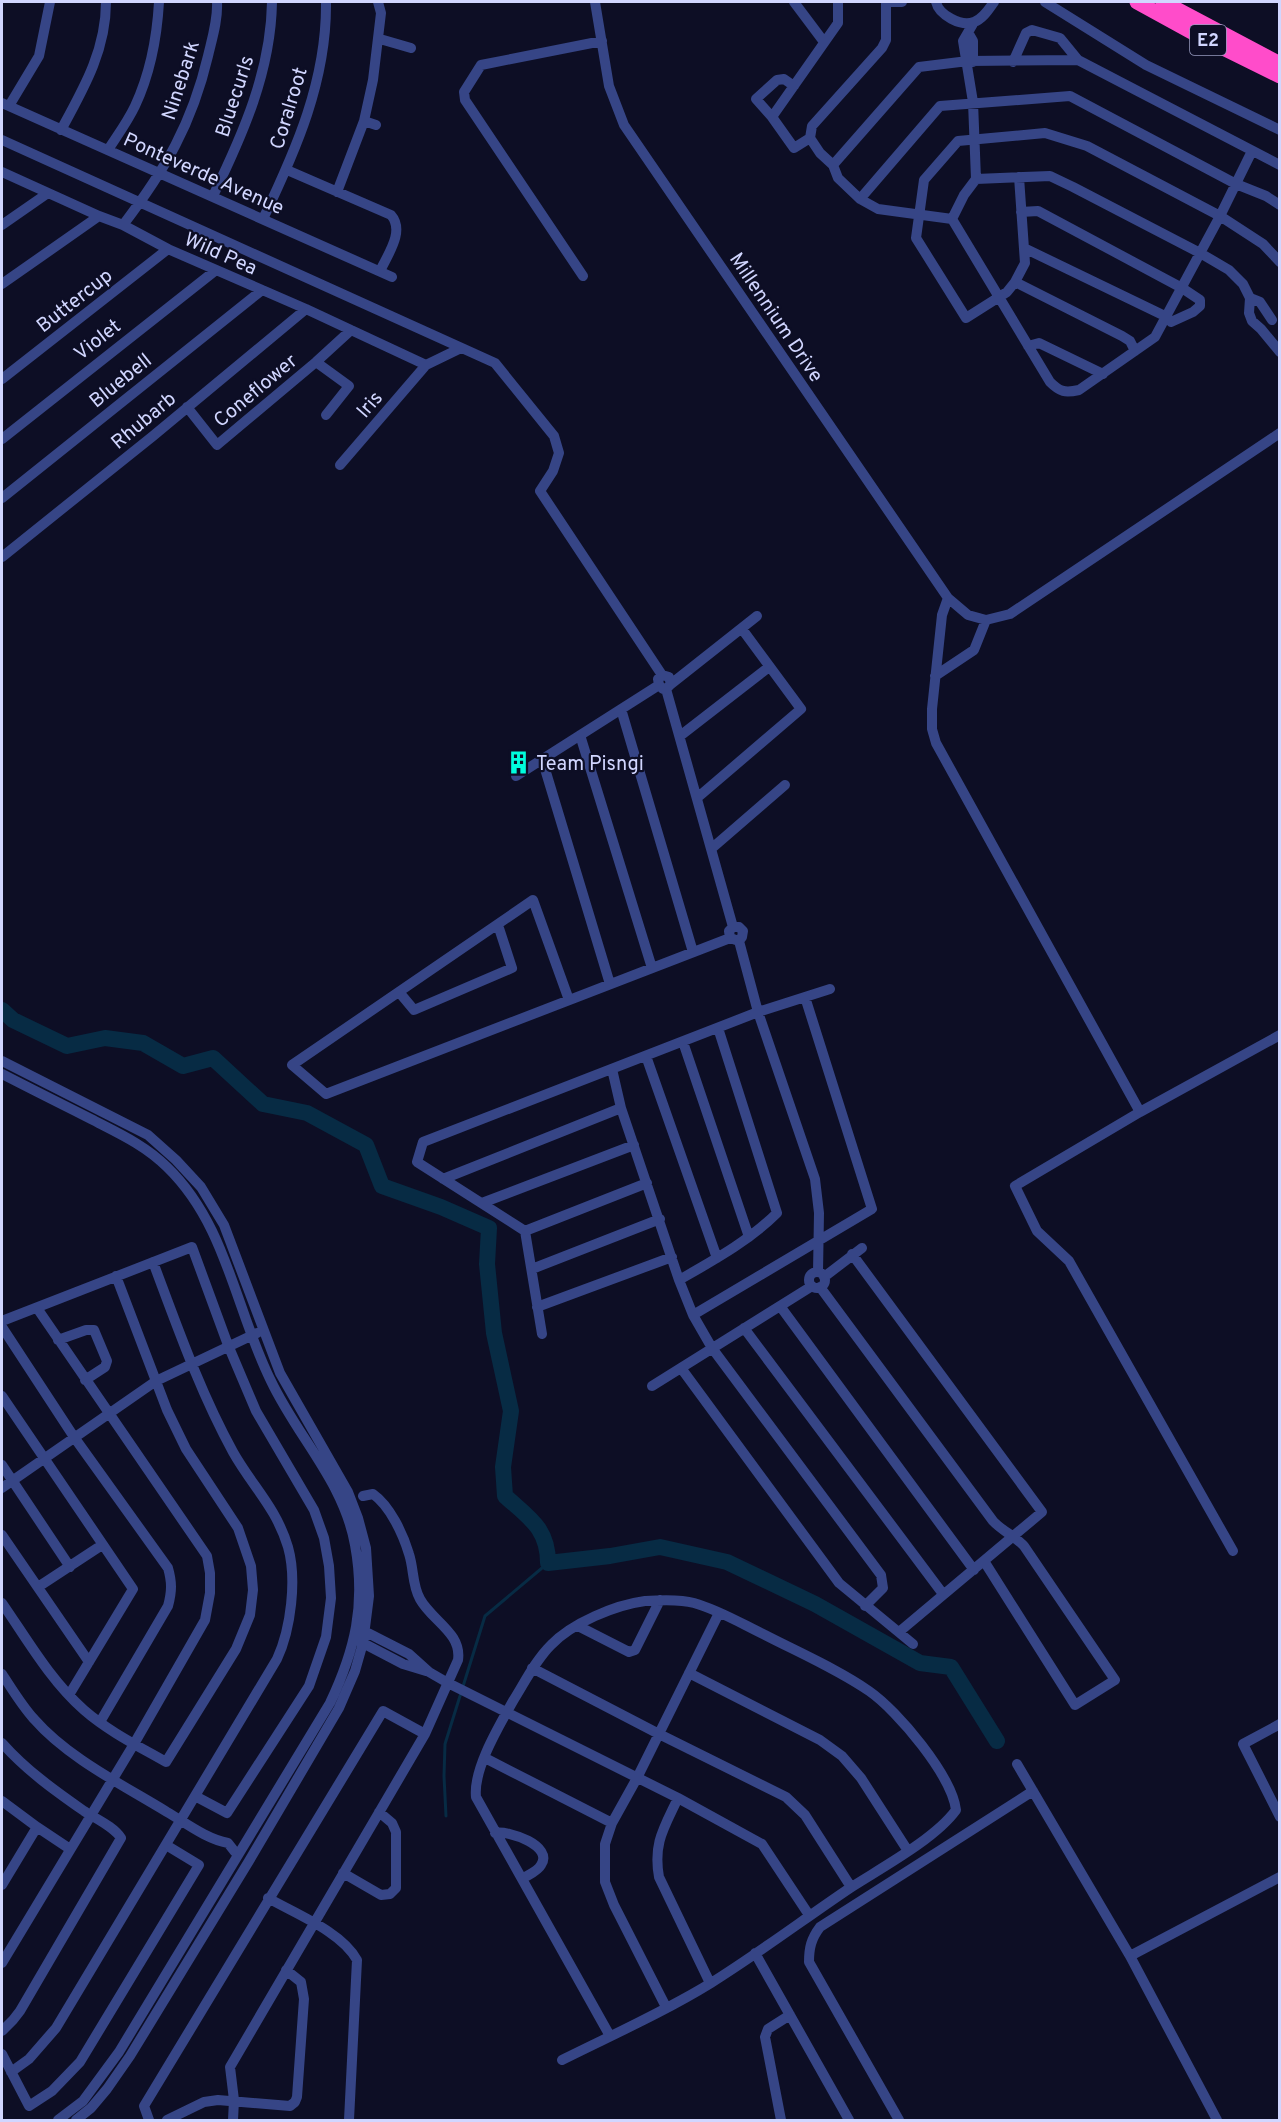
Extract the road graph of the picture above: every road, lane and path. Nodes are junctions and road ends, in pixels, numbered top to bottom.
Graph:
1 (50, 2) edge
2 (106, 2) edge
3 (159, 2) edge
4 (217, 2) edge
5 (272, 2) edge
6 (326, 2) edge
7 (378, 2) edge
8 (595, 2) edge
9 (795, 2) edge
10 (838, 2) edge
11 (886, 2) edge
12 (902, 2) edge
13 (936, 2) edge
14 (994, 2) edge
15 (1045, 2) edge
16 (1137, 2) edge
17 (1163, 2) edge
18 (974, 22) junction
19 (380, 39) junction
20 (602, 41) junction
21 (824, 42) junction
22 (411, 48) dead end
23 (1078, 60) junction
24 (970, 62) junction
25 (1012, 62) junction
26 (1280, 64) edge
27 (1280, 76) edge
28 (794, 86) junction
29 (973, 102) junction
30 (5, 104) edge
31 (772, 117) junction
32 (364, 121) junction
33 (376, 124) dead end
34 (61, 130) junction
35 (1280, 130) edge
36 (810, 138) junction
37 (2, 140) edge
38 (975, 140) junction
39 (108, 150) junction
40 (1252, 151) junction
41 (833, 165) junction
42 (1280, 165) edge
43 (287, 170) junction
44 (2, 172) edge
45 (161, 173) junction
46 (1019, 177) junction
47 (976, 179) junction
48 (1236, 183) junction
49 (337, 192) junction
50 (48, 193) junction
51 (213, 196) junction
52 (860, 200) junction
53 (140, 203) junction
54 (1280, 205) edge
55 (1021, 212) junction
56 (918, 215) junction
57 (99, 216) junction
58 (1220, 216) junction
59 (263, 219) junction
60 (952, 219) junction
61 (2, 225) edge
62 (123, 225) junction
63 (1024, 248) junction
64 (168, 249) junction
65 (1200, 253) junction
66 (1280, 262) edge
67 (216, 270) junction
68 (380, 271) junction
69 (583, 276) dead end
70 (392, 277) dead end
71 (1015, 282) junction
72 (2, 284) edge
73 (1182, 288) junction
74 (262, 290) junction
75 (999, 298) junction
76 (1250, 298) junction
77 (306, 309) junction
78 (1167, 317) junction
79 (1276, 317) edge
80 (1261, 329) junction
81 (351, 330) junction
82 (1028, 346) junction
83 (461, 348) junction
84 (1135, 351) junction
85 (1280, 352) edge
86 (316, 362) junction
87 (426, 365) junction
88 (1103, 374) junction
89 (2, 379) edge
90 (187, 407) junction
91 (326, 415) dead end
92 (1280, 433) edge
93 (2, 439) edge
94 (340, 465) dead end
95 (2, 498) edge
96 (2, 557) edge
97 (948, 598) junction
98 (757, 616) dead end
99 (986, 621) junction
100 (742, 629) junction
101 (769, 667) junction
102 (935, 676) junction
103 (664, 683) junction
104 (621, 709) junction
105 (580, 735) junction
106 (680, 736) junction
107 (542, 759) junction
108 (516, 776) dead end
109 (785, 785) dead end
110 (697, 798) junction
111 (711, 849) junction
112 (498, 925) junction
113 (734, 935) junction
114 (693, 952) junction
115 (652, 968) junction
116 (610, 984) junction
117 (830, 988) dead end
118 (399, 992) junction
119 (805, 997) junction
120 (569, 1000) junction
121 (758, 1012) junction
122 (718, 1028) junction
123 (1280, 1035) edge
124 (683, 1042) junction
125 (646, 1056) junction
126 (2, 1061) edge
127 (612, 1069) junction
128 (2, 1074) edge
129 (621, 1108) junction
130 (1140, 1112) junction
131 (634, 1145) junction
132 (442, 1179) junction
133 (647, 1183) junction
134 (483, 1203) junction
135 (660, 1219) junction
136 (525, 1231) junction
137 (749, 1237) junction
138 (819, 1240) junction
139 (672, 1257) junction
140 (717, 1258) junction
141 (153, 1262) junction
142 (532, 1269) junction
143 (116, 1276) junction
144 (680, 1280) junction
145 (819, 1281) junction
146 (780, 1306) junction
147 (537, 1307) junction
148 (37, 1308) junction
149 (693, 1315) junction
150 (2, 1321) edge
151 (2, 1327) edge
152 (744, 1328) junction
153 (263, 1330) junction
154 (542, 1334) dead end
155 (252, 1335) junction
156 (58, 1340) junction
157 (228, 1346) junction
158 (712, 1348) junction
159 (191, 1363) junction
160 (681, 1368) junction
161 (85, 1380) junction
162 (156, 1381) junction
163 (652, 1386) dead end
164 (2, 1396) edge
165 (108, 1414) junction
166 (74, 1437) junction
167 (43, 1459) junction
168 (2, 1465) edge
169 (12, 1480) junction
170 (2, 1488) edge
171 (363, 1496) dead end
172 (2, 1535) edge
173 (1011, 1537) junction
174 (102, 1545) junction
175 (1233, 1551) dead end
176 (984, 1561) junction
177 (70, 1567) junction
178 (974, 1570) junction
179 (38, 1587) junction
180 (943, 1594) junction
181 (660, 1600) junction
182 (2, 1603) edge
183 (865, 1606) junction
184 (719, 1613) junction
185 (578, 1626) junction
186 (362, 1629) junction
187 (899, 1632) junction
188 (359, 1641) junction
189 (913, 1644) dead end
190 (396, 1653) junction
191 (89, 1662) junction
192 (532, 1668) junction
193 (689, 1673) junction
194 (2, 1674) edge
195 (448, 1683) junction
196 (69, 1695) junction
197 (507, 1713) junction
198 (100, 1722) junction
199 (1280, 1724) edge
200 (425, 1734) junction
201 (659, 1734) junction
202 (2, 1743) edge
203 (134, 1744) junction
204 (485, 1758) junction
205 (1017, 1764) dead end
206 (637, 1778) junction
207 (113, 1779) junction
208 (1033, 1791) junction
209 (195, 1796) junction
210 (678, 1798) junction
211 (3, 1806) edge
212 (379, 1812) junction
213 (91, 1815) junction
214 (1280, 1816) edge
215 (181, 1820) junction
216 (612, 1823) junction
217 (36, 1827) junction
218 (495, 1833) junction
219 (166, 1845) junction
220 (70, 1849) junction
221 (908, 1851) junction
222 (236, 1853) junction
223 (249, 1861) junction
224 (343, 1873) junction
225 (1280, 1877) edge
226 (522, 1879) junction
227 (2, 1885) edge
228 (851, 1887) junction
229 (268, 1898) junction
230 (809, 1915) junction
231 (313, 1923) junction
232 (755, 1953) junction
233 (1130, 1956) junction
234 (2, 1963) edge
235 (286, 1970) junction
236 (710, 1983) junction
237 (666, 2007) junction
238 (790, 2015) junction
239 (2, 2031) edge
240 (610, 2036) junction
241 (2, 2054) edge
242 (562, 2060) dead end
243 (11, 2072) junction
244 (234, 2100) junction
245 (58, 2121) edge
246 (76, 2121) edge
247 (149, 2121) edge
248 (167, 2121) edge
249 (233, 2121) edge
250 (349, 2121) edge
251 (781, 2121) edge
252 (849, 2121) edge
253 (898, 2121) edge
254 (1217, 2121) edge

1 - 30 street
2 - 34 street
3 - 39 street
4 - 45 street, Ninebark
5 - 51 street, Bluecurls
6 - 43 street, Coralroot
7 - 19 street
8 - 20 street, Millennium Drive
9 - 21 street
10 - 21 street
11 - 12 street
11 - 36 street
13 - 18 street
14 - 18 street
15 - 35 street
16 - 27 highway, E2
17 - 26 highway, E2
18 - 24 street
19 - 22 street
19 - 32 street
20 - 69 street
20 - 97 street, Millennium Drive
21 - 28 street
23 - 25 street
23 - 25 street
23 - 40 street
24 - 25 street
24 - 29 street
24 - 41 street
28 - 31 street
28 - 31 street
29 - 38 street
29 - 48 street
29 - 52 street
30 - 34 street, Ponteverde Avenue
31 - 36 street
32 - 33 street
32 - 49 street
34 - 39 street, Ponteverde Avenue
36 - 41 street
37 - 53 street
38 - 47 street
38 - 56 street
38 - 58 street
39 - 45 street, Ponteverde Avenue
40 - 42 street
40 - 48 street
41 - 52 street
43 - 49 street
43 - 59 street, Coralroot
44 - 50 street, Wild Pea
45 - 51 street, Ponteverde Avenue
45 - 53 street, Ninebark
46 - 47 street
46 - 55 street
46 - 65 street
47 - 60 street
48 - 54 street
48 - 58 street
49 - 68 street
50 - 57 street, Wild Pea
50 - 61 street
51 - 59 street, Ponteverde Avenue
52 - 56 street
53 - 62 street, Ninebark
53 - 83 street
55 - 63 street
55 - 73 street
56 - 60 street
56 - 75 street
57 - 62 street, Wild Pea
57 - 72 street
58 - 65 street
58 - 66 street
59 - 68 street, Ponteverde Avenue
60 - 75 street
62 - 64 street, Wild Pea
63 - 71 street
63 - 78 street
64 - 67 street, Wild Pea
64 - 89 street, Buttercup
65 - 73 street
65 - 76 street
67 - 74 street, Wild Pea
67 - 93 street, Violet
68 - 70 street, Ponteverde Avenue
71 - 75 street
71 - 84 street
73 - 78 street
73 - 78 street
74 - 77 street, Wild Pea
74 - 95 street, Bluebell
75 - 82 street
76 - 79 street
76 - 80 street
77 - 81 street, Wild Pea
77 - 90 street, Rhubarb
78 - 84 street
79 - 80 street
80 - 85 street
81 - 86 street, Coneflower
81 - 87 street, Wild Pea
82 - 88 street
82 - 88 street
83 - 87 street
83 - 103 street
84 - 88 street
86 - 90 street, Coneflower
86 - 91 street
87 - 94 street, Iris
90 - 96 street, Rhubarb
92 - 99 street
97 - 99 street, Millennium Drive
97 - 102 street
98 - 100 street
99 - 102 street
100 - 101 street
100 - 103 street
101 - 106 street
101 - 110 street
102 - 130 street
103 - 104 street
103 - 106 street
104 - 105 street
104 - 114 street
105 - 107 street
105 - 115 street
106 - 110 street
107 - 108 street
107 - 116 street
109 - 111 street
110 - 111 street
111 - 113 street
112 - 118 street
112 - 118 street
112 - 120 street
113 - 114 street
113 - 121 street
114 - 115 street
115 - 116 street
116 - 120 street
117 - 119 street
118 - 120 street
119 - 121 street
119 - 138 street
121 - 122 street
121 - 138 street
122 - 124 street
122 - 137 street
123 - 130 street
124 - 125 street
124 - 137 street
125 - 127 street
125 - 140 street
126 - 153 street
127 - 129 street
127 - 132 street
128 - 155 street
129 - 131 street
129 - 132 street
130 - 175 street
131 - 133 street
131 - 134 street
132 - 134 street
133 - 135 street
133 - 136 street
134 - 136 street
135 - 139 street
135 - 142 street
136 - 142 street
137 - 140 street
138 - 145 street
138 - 149 street
139 - 144 street
139 - 147 street
140 - 144 street
141 - 143 street
141 - 157 street
141 - 159 street
142 - 147 street
143 - 148 street
143 - 162 street
144 - 149 street
145 - 146 street
145 - 173 street
145 - 173 street
146 - 152 street
146 - 178 street
147 - 154 street
148 - 150 street
148 - 156 street
149 - 158 street
151 - 166 street
152 - 158 street
152 - 180 street
153 - 155 street
153 - 186 street
155 - 157 street
155 - 186 street
156 - 161 street
156 - 161 street
157 - 159 street
157 - 209 street
158 - 160 street
158 - 183 street
159 - 162 street
159 - 209 street
160 - 163 street
160 - 183 street
161 - 165 street
162 - 165 street
162 - 203 street
164 - 167 street
165 - 166 street
165 - 203 street
166 - 167 street
166 - 198 street
167 - 169 street
167 - 174 street
168 - 169 street
169 - 170 street
169 - 177 street
171 - 195 street
172 - 179 street
173 - 176 street
173 - 176 street
174 - 177 street
174 - 191 street
176 - 178 street
177 - 179 street
178 - 180 street
179 - 191 street
180 - 187 street
181 - 184 street
181 - 185 street
181 - 185 street
182 - 196 street
183 - 187 street
184 - 193 street
184 - 221 street
185 - 192 street
186 - 188 street
186 - 190 street
187 - 189 street
188 - 190 street
188 - 222 street
188 - 223 street
190 - 195 street
191 - 196 street
192 - 197 street
192 - 201 street
193 - 201 street
193 - 221 street
194 - 207 street
195 - 197 street
195 - 200 street
196 - 198 street
197 - 204 street
197 - 206 street
198 - 203 street
199 - 214 street
200 - 212 street
200 - 229 street
201 - 206 street
201 - 228 street
202 - 213 street
203 - 207 street
204 - 216 street
204 - 218 street
205 - 208 street
206 - 210 street
206 - 216 street
207 - 213 street
207 - 215 street
208 - 233 street
208 - 253 street
209 - 215 street
210 - 230 street
210 - 236 street
211 - 217 street
212 - 224 street
212 - 224 street
213 - 220 street
213 - 239 street
215 - 219 street
215 - 222 street
216 - 237 street
217 - 220 street
217 - 227 street
218 - 226 street
218 - 226 street
219 - 243 street
219 - 243 street
220 - 234 street
221 - 228 street
222 - 223 street
222 - 245 street
223 - 246 street
224 - 231 street
225 - 233 street
226 - 240 street
228 - 230 street
229 - 231 street
229 - 247 street
230 - 232 street
231 - 235 street
231 - 250 street
232 - 236 street
232 - 238 street
233 - 254 street
235 - 244 street
235 - 244 street
236 - 237 street
237 - 240 street
238 - 251 street
238 - 252 street
240 - 242 street
241 - 243 street
244 - 248 street
244 - 249 street

